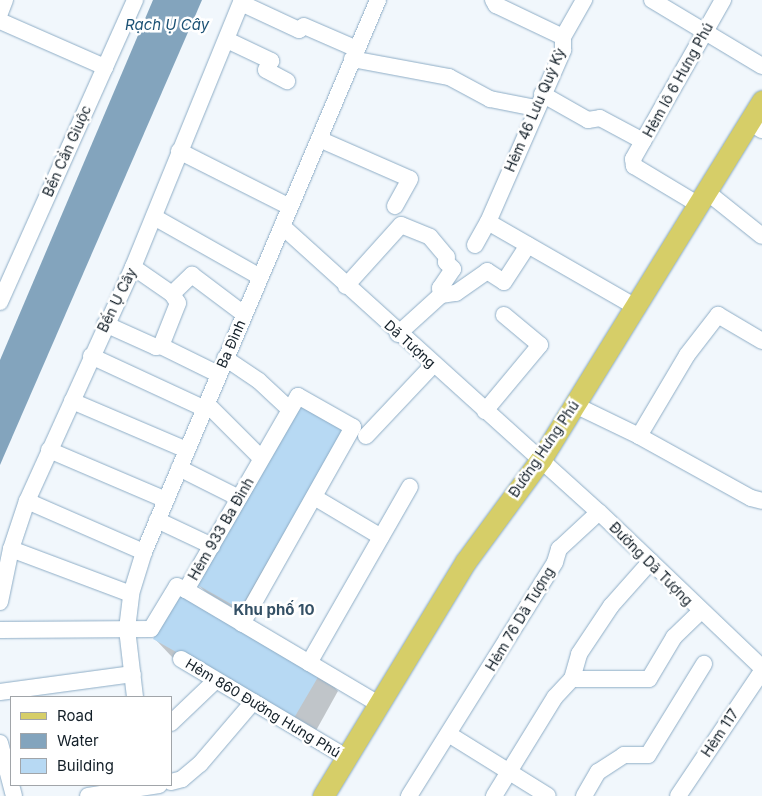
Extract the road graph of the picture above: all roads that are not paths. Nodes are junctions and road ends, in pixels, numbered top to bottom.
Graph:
1 (5, 0) edge
2 (135, 0) edge
3 (378, 0) edge
4 (493, 0) edge
5 (584, 0) edge
6 (652, 0) edge
7 (723, 0) edge
8 (241, 1) edge
9 (0, 13) edge
10 (0, 21) edge
11 (705, 31) junction
12 (563, 37) junction
13 (227, 40) junction
14 (355, 54) junction
15 (762, 66) edge
16 (105, 67) junction
17 (287, 81) dead end
18 (539, 101) junction
19 (762, 101) edge
20 (756, 126) edge
21 (319, 139) junction
22 (644, 141) junction
23 (179, 151) junction
24 (703, 198) junction
25 (396, 206) dead end
26 (290, 207) junction
27 (154, 217) junction
28 (488, 222) junction
29 (282, 226) junction
30 (762, 236) edge
31 (475, 245) dead end
32 (528, 245) junction
33 (133, 267) junction
34 (260, 277) junction
35 (346, 286) junction
36 (172, 294) junction
37 (441, 295) junction
38 (0, 302) edge
39 (634, 306) junction
40 (244, 314) junction
41 (504, 315) dead end
42 (105, 324) junction
43 (398, 334) junction
44 (762, 341) edge
45 (161, 346) junction
46 (91, 356) junction
47 (225, 358) junction
48 (432, 365) junction
49 (218, 374) junction
50 (72, 401) junction
51 (293, 402) junction
52 (575, 405) junction
53 (206, 406) junction
54 (485, 411) junction
55 (366, 436) dead end
56 (639, 436) junction
57 (49, 450) junction
58 (186, 450) junction
59 (261, 458) junction
60 (541, 459) junction
61 (179, 468) junction
62 (410, 487) dead end
63 (314, 497) junction
64 (239, 498) junction
65 (27, 500) junction
66 (166, 500) junction
67 (762, 501) edge
68 (598, 512) junction
69 (157, 520) junction
70 (381, 537) junction
71 (212, 546) junction
72 (11, 549) junction
73 (144, 552) junction
74 (651, 561) junction
75 (186, 590) junction
76 (131, 594) junction
77 (0, 602) edge
78 (700, 612) junction
79 (242, 624) junction
80 (127, 629) junction
81 (0, 630) edge
82 (181, 659) dead end
83 (309, 663) junction
84 (704, 664) dead end
85 (762, 669) edge
86 (133, 674) junction
87 (572, 679) junction
88 (216, 680) junction
89 (0, 692) edge
90 (135, 696) edge
91 (253, 702) junction
92 (378, 704) junction
93 (172, 722) edge
94 (450, 734) junction
95 (0, 743) edge
96 (346, 757) junction
97 (509, 771) junction
98 (10, 781) edge
99 (172, 782) edge
100 (149, 788) edge
101 (88, 796) edge
102 (323, 796) edge
103 (409, 796) edge
104 (494, 796) edge
105 (548, 796) edge
106 (584, 796) edge
107 (678, 796) edge

1 - 9 street
2 - 16 street, Bến Cần Giuộc
3 - 14 street, Ba Đình
4 - 12 street
5 - 12 street, Hẻm 46 Lưu Quý Kỳ
6 - 11 street
7 - 11 street, Hẻm lô 6 Hưng Phú
8 - 13 street, Bến Ụ Cây
8 - 14 street
10 - 16 street
11 - 15 street
11 - 22 street, Hẻm lô 6 Hưng Phú
12 - 18 street, Hẻm 46 Lưu Quý Kỳ
13 - 17 street
13 - 23 street, Bến Ụ Cây
14 - 18 street
14 - 21 street, Ba Đình
16 - 38 street, Bến Cần Giuộc
18 - 22 street
18 - 28 street, Hẻm 46 Lưu Quý Kỳ
19 - 20 main road, Đường Hưng Phú
20 - 24 main road, Đường Hưng Phú
21 - 25 street
21 - 26 street, Ba Đình
22 - 24 street, Hẻm lô 6 Hưng Phú
23 - 26 street
23 - 27 street, Bến Ụ Cây
24 - 30 street
24 - 39 main road, Đường Hưng Phú
26 - 29 street, Ba Đình
27 - 33 street, Bến Ụ Cây
27 - 34 street
28 - 31 street, Hẻm 46 Lưu Quý Kỳ
28 - 32 street
29 - 34 street, Ba Đình
29 - 35 street, Dã Tượng
32 - 37 street
32 - 39 street
33 - 36 street
33 - 42 street, Bến Ụ Cây
34 - 40 street, Ba Đình
35 - 37 street
35 - 43 street, Dã Tượng
36 - 40 street
36 - 45 street
37 - 43 street
39 - 52 main road, Đường Hưng Phú
40 - 47 street, Ba Đình
41 - 54 street
42 - 45 street
42 - 46 street, Bến Ụ Cây
43 - 48 street, Dã Tượng
44 - 56 street
45 - 49 street
46 - 50 street, Bến Ụ Cây
46 - 53 street
47 - 49 street, Ba Đình
47 - 51 street
48 - 54 street, Dã Tượng
48 - 55 street
49 - 53 street, Ba Đình
50 - 57 street, Bến Ụ Cây
50 - 58 street
51 - 59 street, Hẻm 933 Ba Đình
51 - 63 street
52 - 56 street
52 - 60 main road, Đường Hưng Phú
53 - 58 street, Ba Đình
53 - 59 street
54 - 60 street, Dã Tượng
56 - 67 street
57 - 65 street, Bến Ụ Cây
57 - 66 street
58 - 61 street, Ba Đình
59 - 64 street, Hẻm 933 Ba Đình
60 - 68 street, Đường Dã Tượng
60 - 92 main road, Đường Hưng Phú
61 - 64 street
61 - 66 street, Ba Đình
62 - 70 street
63 - 70 street
63 - 79 street
64 - 71 street, Hẻm 933 Ba Đình
65 - 72 street, Bến Ụ Cây
65 - 73 street
66 - 69 street, Ba Đình
68 - 74 street, Đường Dã Tượng
68 - 94 street, Hẻm 76 Dã Tượng
69 - 71 street
69 - 73 street, Ba Đình
70 - 83 street
71 - 75 street, Hẻm 933 Ba Đình
72 - 76 street
72 - 77 street, Bến Ụ Cây
73 - 76 street, Ba Đình
74 - 78 street, Đường Dã Tượng
74 - 87 street
75 - 79 street
75 - 80 street, Hẻm 933 Ba Đình
76 - 80 street, Ba Đình
78 - 85 street, Đường Dã Tượng
78 - 87 street
79 - 83 street
80 - 81 street
80 - 86 street, Ba Đình
82 - 88 street, Hẻm 860 Đường Hưng Phú
83 - 92 street
84 - 106 street
85 - 107 street, Hẻm 117
86 - 89 street
86 - 90 street, Ba Đình
87 - 97 street
88 - 91 street, Hẻm 860 Đường Hưng Phú
88 - 93 street
91 - 96 street, Hẻm 860 Đường Hưng Phú
91 - 99 street
92 - 96 main road, Đường Hưng Phú
94 - 97 street
94 - 103 street, Hẻm 76 Dã Tượng
95 - 98 street
96 - 102 main road, Đường Hưng Phú
97 - 104 street
97 - 105 street
100 - 101 street

